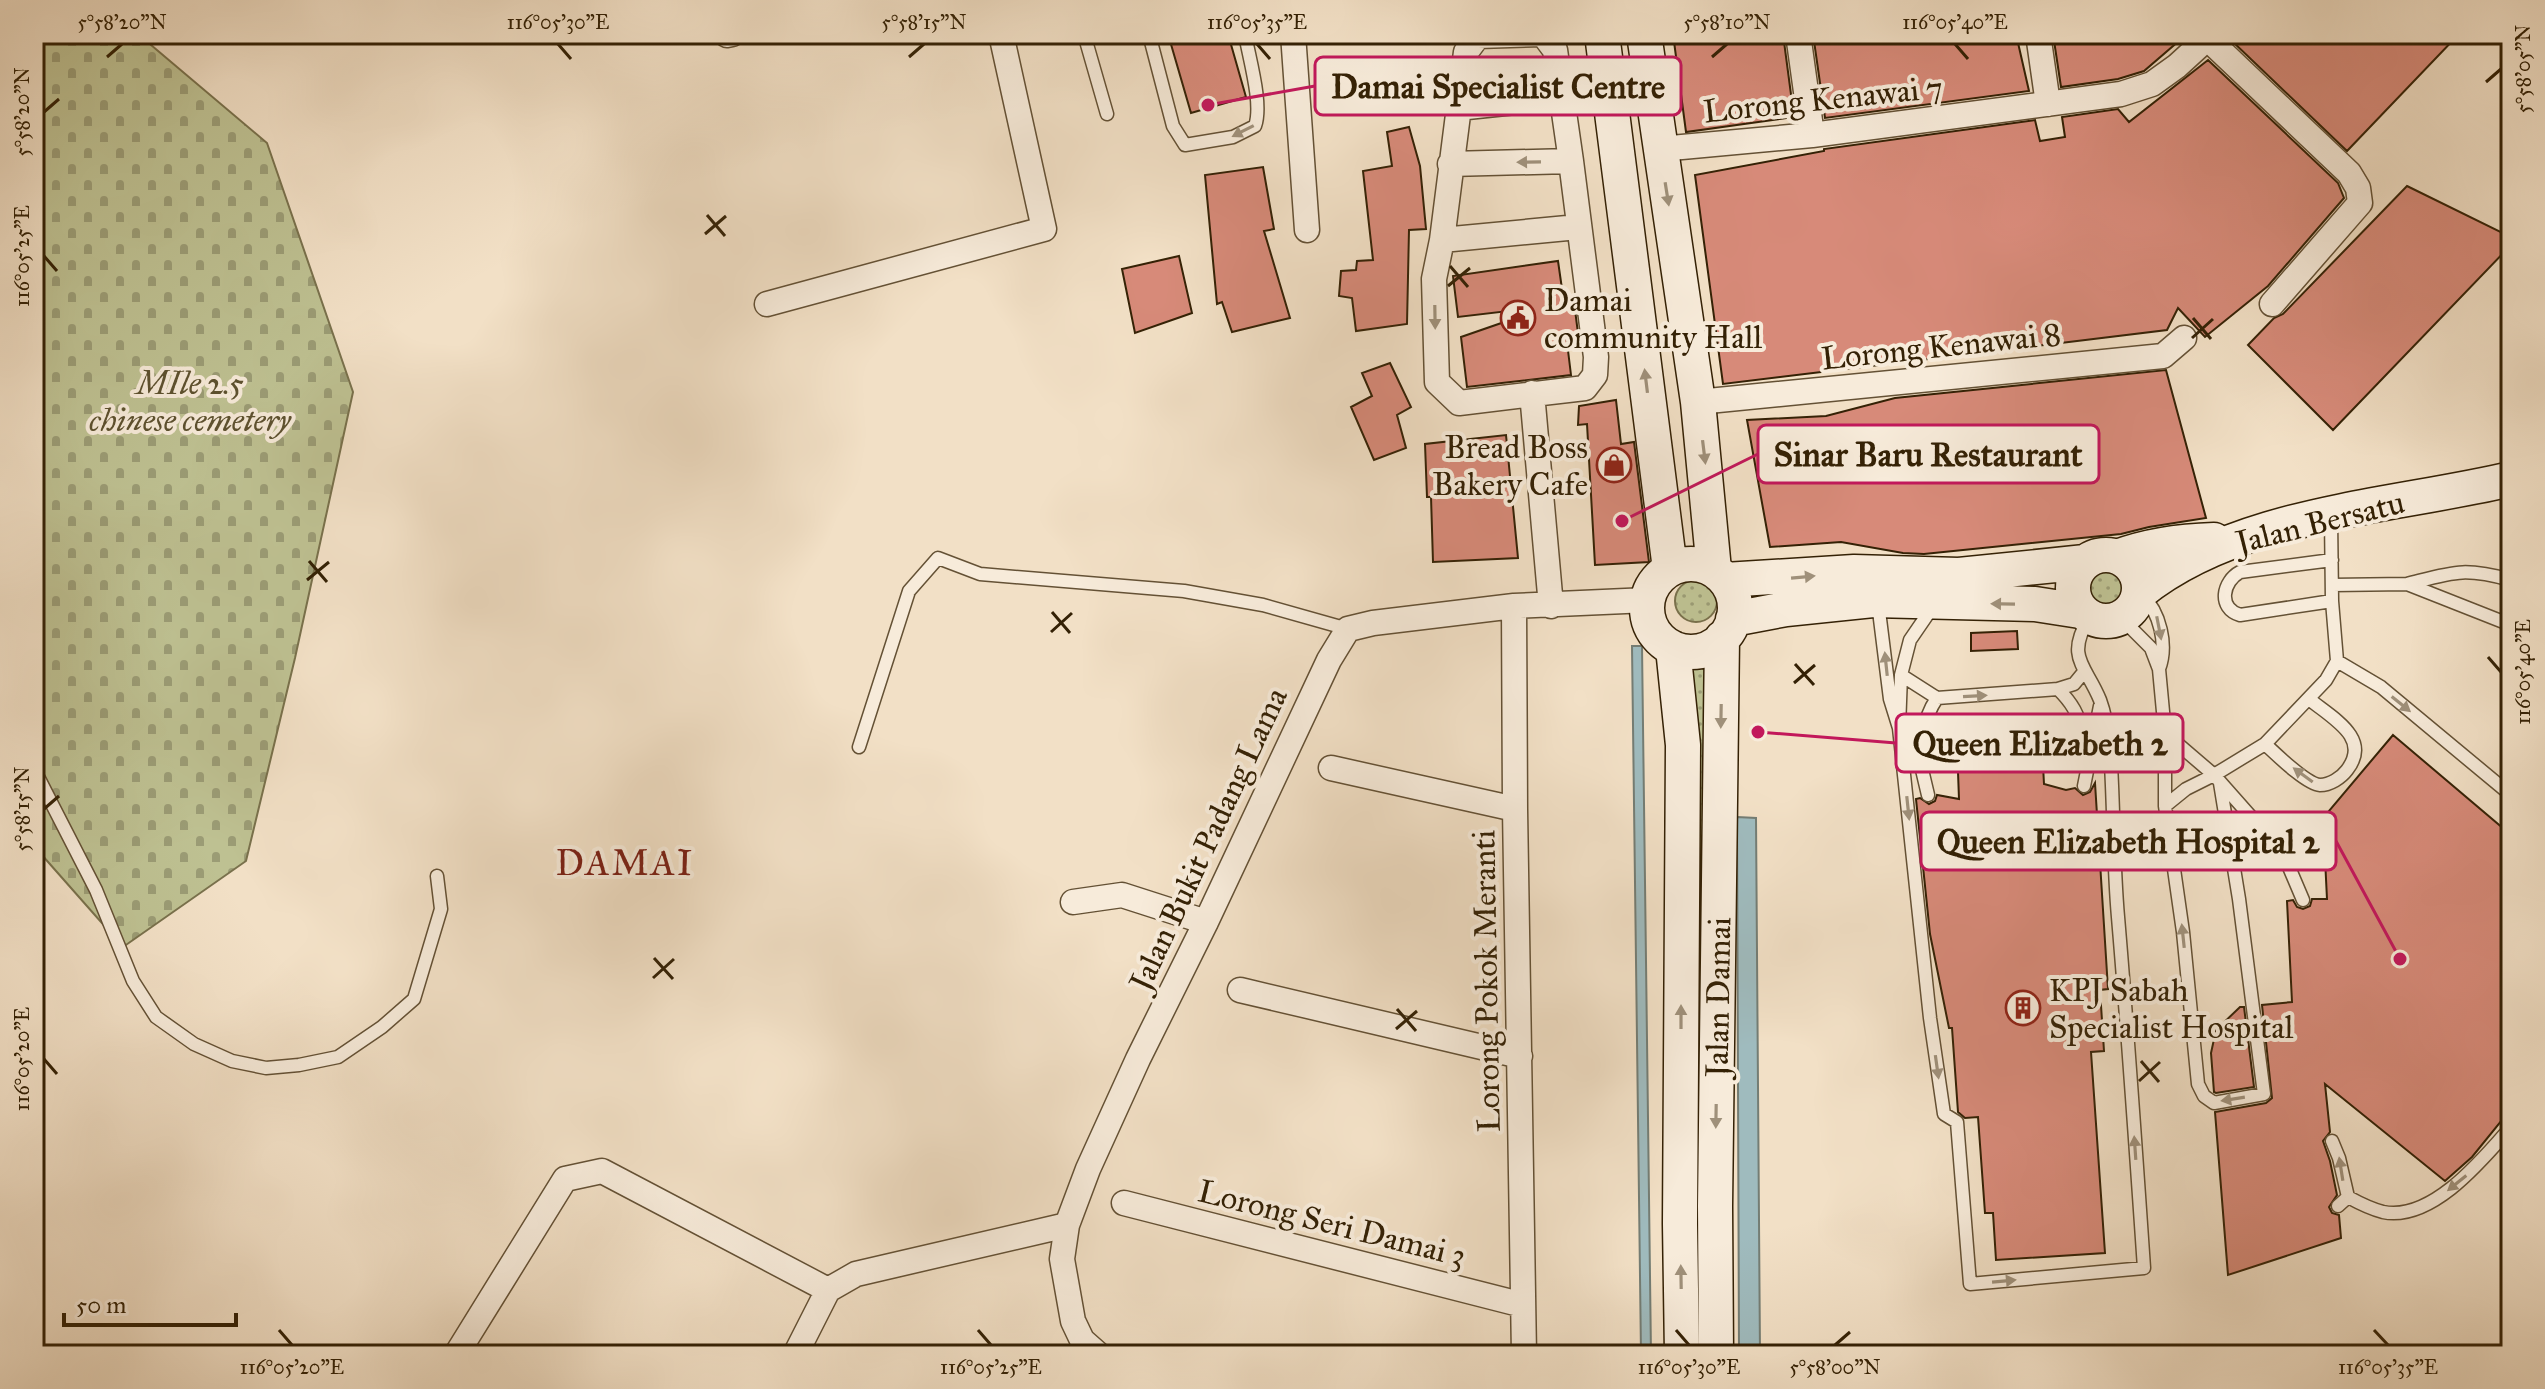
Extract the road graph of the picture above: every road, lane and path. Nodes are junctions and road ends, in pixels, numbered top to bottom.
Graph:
1 (1001, 34) edge
2 (1084, 34) edge
3 (1149, 34) edge
4 (1245, 34) edge
5 (1293, 34) edge
6 (1512, 34) edge
7 (1543, 34) edge
8 (1602, 34) edge
9 (1644, 34) edge
10 (1798, 34) edge
11 (2038, 34) edge
12 (2209, 36) edge
13 (1562, 97) junction
14 (2048, 104) junction
15 (1458, 108) junction
16 (1107, 114) dead end
17 (1812, 135) junction
18 (1660, 149) junction
19 (1571, 161) junction
20 (1450, 164) junction
21 (1578, 227) junction
22 (1307, 230) dead end
23 (1442, 240) junction
24 (767, 304) dead end
25 (2272, 304) dead end
26 (2184, 338) dead end
27 (1532, 393) junction
28 (1698, 402) junction
29 (2511, 479) edge
30 (2331, 513) junction
31 (2238, 540) junction
32 (2101, 559) junction
33 (2332, 560) junction
34 (1670, 569) junction
35 (1720, 575) junction
36 (2511, 580) edge
37 (2407, 584) junction
38 (2332, 585) junction
39 (1648, 600) junction
40 (1873, 600) junction
41 (2332, 601) junction
42 (1936, 603) junction
43 (1514, 606) junction
44 (1551, 606) junction
45 (2107, 610) junction
46 (2511, 625) edge
47 (1348, 629) junction
48 (1728, 629) junction
49 (1673, 648) junction
50 (2337, 661) junction
51 (2159, 669) junction
52 (2083, 673) junction
53 (1901, 675) junction
54 (2058, 689) junction
55 (1937, 698) junction
56 (2309, 699) junction
57 (2101, 703) junction
58 (1899, 728) junction
59 (2165, 733) junction
60 (2265, 744) junction
61 (859, 747) dead end
62 (2043, 756) dead end
63 (1957, 763) dead end
64 (1331, 768) dead end
65 (34, 769) edge
66 (2217, 779) junction
67 (2084, 786) dead end
68 (1928, 795) dead end
69 (2511, 795) edge
70 (2165, 806) junction
71 (1515, 809) junction
72 (437, 876) dead end
73 (2303, 900) dead end
74 (1073, 902) dead end
75 (1206, 922) junction
76 (1240, 990) dead end
77 (1520, 1056) junction
78 (2511, 1127) edge
79 (2332, 1141) dead end
80 (1124, 1203) dead end
81 (1067, 1225) junction
82 (828, 1290) junction
83 (1523, 1305) junction
84 (456, 1355) edge
85 (795, 1355) edge
86 (1099, 1355) edge
87 (1524, 1355) edge
88 (1682, 1355) edge
89 (1716, 1355) edge

1 - 24 street
2 - 16 lane
4 -> 3 lane
5 - 22 street
6 - 7 street
6 - 15 street
7 - 13 street
34 -> 8 main road
9 - 18 main road
10 - 17 street
11 - 14 street
12 - 14 street, Lorong Kenawai 7
12 - 25 street
13 - 15 street
13 - 19 street
14 - 17 street, Lorong Kenawai 7
15 - 20 street
17 - 18 street, Lorong Kenawai 7
18 -> 28 main road
19 -> 20 street
19 - 21 street
20 - 23 street
21 - 23 street
21 - 27 street
23 -> 27 street
26 - 28 street, Lorong Kenawai 8
27 - 44 street
28 -> 35 main road
29 - 30 main road, Jalan Bersatu
30 - 31 main road, Jalan Bersatu
30 - 33 lane
31 - 32 main road
31 - 45 main road, Jalan Bersatu
35 -> 32 main road
32 - 45 main road
32 - 45 main road
33 - 38 lane
33 - 41 lane
34 - 35 main road
34 - 39 main road
35 - 48 main road
36 - 37 lane
37 - 38 lane
37 - 46 lane
38 - 41 lane
39 - 44 street
39 - 49 main road
40 - 42 main road
40 - 48 main road
58 -> 40 lane
41 - 50 lane
45 -> 42 main road
42 - 53 lane
43 - 44 street
43 - 47 street
43 - 71 street, Lorong Pokok Meranti
45 - 51 lane
45 -> 51 lane
45 - 52 lane
47 - 61 lane
47 - 75 street, Jalan Bukit Padang Lama
48 - 49 main road
48 -> 89 main road, Jalan Damai
88 -> 49 main road, Jalan Damai
50 - 56 lane
50 -> 69 lane
51 - 59 lane
52 - 54 lane
52 - 57 lane
53 - 55 lane
53 - 58 lane
55 -> 54 lane
54 - 62 lane
55 - 63 lane
56 - 60 lane
56 -> 60 lane
58 -> 57 lane
57 - 67 lane
58 - 68 lane
59 - 66 lane
59 - 70 lane
60 - 66 lane
64 - 71 street
65 - 72 lane
66 - 70 lane
66 -> 70 lane
66 - 73 lane
71 - 77 street, Lorong Pokok Meranti
74 - 75 street
75 - 81 street, Jalan Bukit Padang Lama
76 - 77 street
77 - 83 street, Lorong Pokok Meranti
78 -> 79 lane
80 - 83 street, Lorong Seri Damai 3
81 - 82 street
81 - 86 street, Jalan Bukit Padang Lama
82 - 84 street
82 - 85 street
83 - 87 street, Lorong Pokok Meranti

